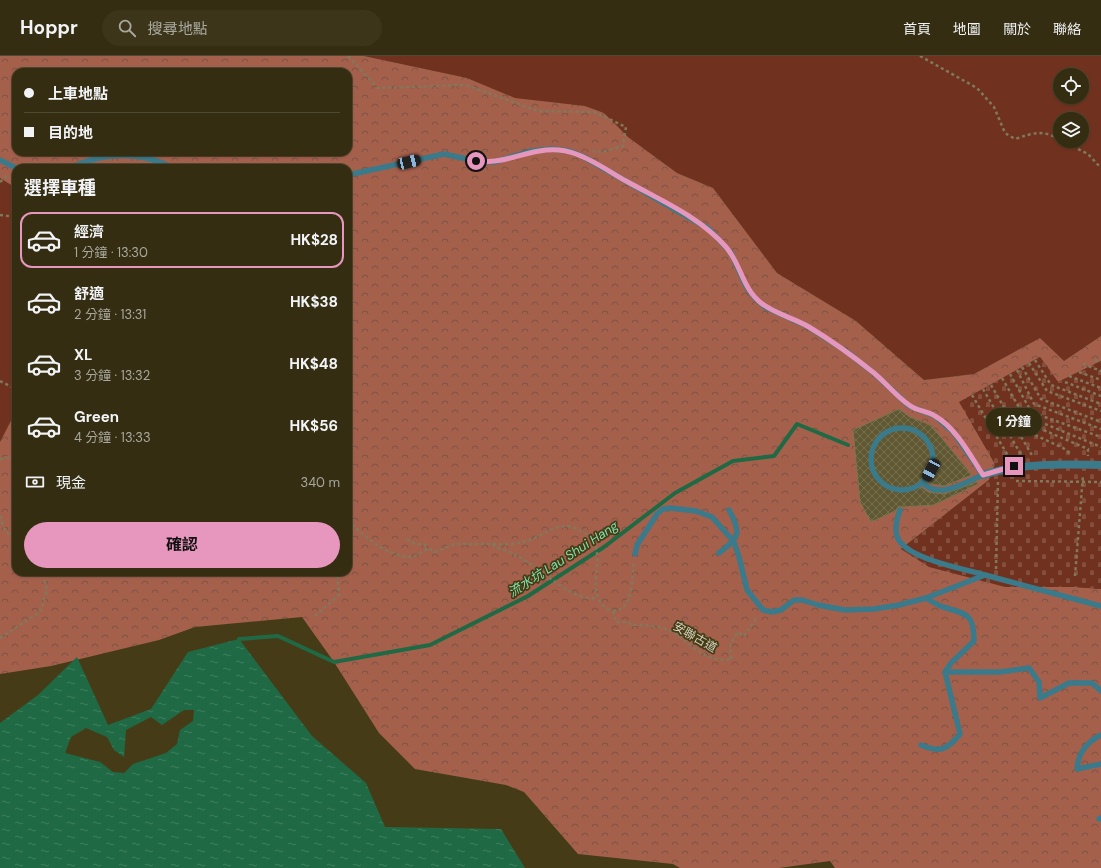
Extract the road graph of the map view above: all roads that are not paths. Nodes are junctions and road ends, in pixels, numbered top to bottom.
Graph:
1 (104, 156) edge
2 (135, 156) edge
3 (0, 160) edge
4 (78, 164) edge
5 (164, 164) edge
6 (12, 166) edge
7 (352, 174) edge
8 (1101, 465) edge
9 (983, 475) junction
10 (923, 483) junction
11 (729, 510) dead end
12 (900, 510) dead end
13 (734, 542) junction
14 (719, 553) dead end
15 (634, 554) road end
16 (985, 575) junction
17 (926, 598) junction
18 (1101, 606) edge
19 (945, 672) junction
20 (1101, 691) edge
21 (1101, 735) edge
22 (921, 745) dead end
23 (1101, 764) edge

1 - 4 lane
2 - 5 lane
3 - 6 lane
7 - 9 lane
8 - 9 street
9 - 10 lane
10 - 10 lane
11 - 13 lane
12 - 16 lane
13 - 14 lane
13 - 15 lane
13 - 17 lane
16 - 17 lane
16 - 18 lane
17 - 19 lane
19 - 20 lane
19 - 22 lane
21 - 23 lane

